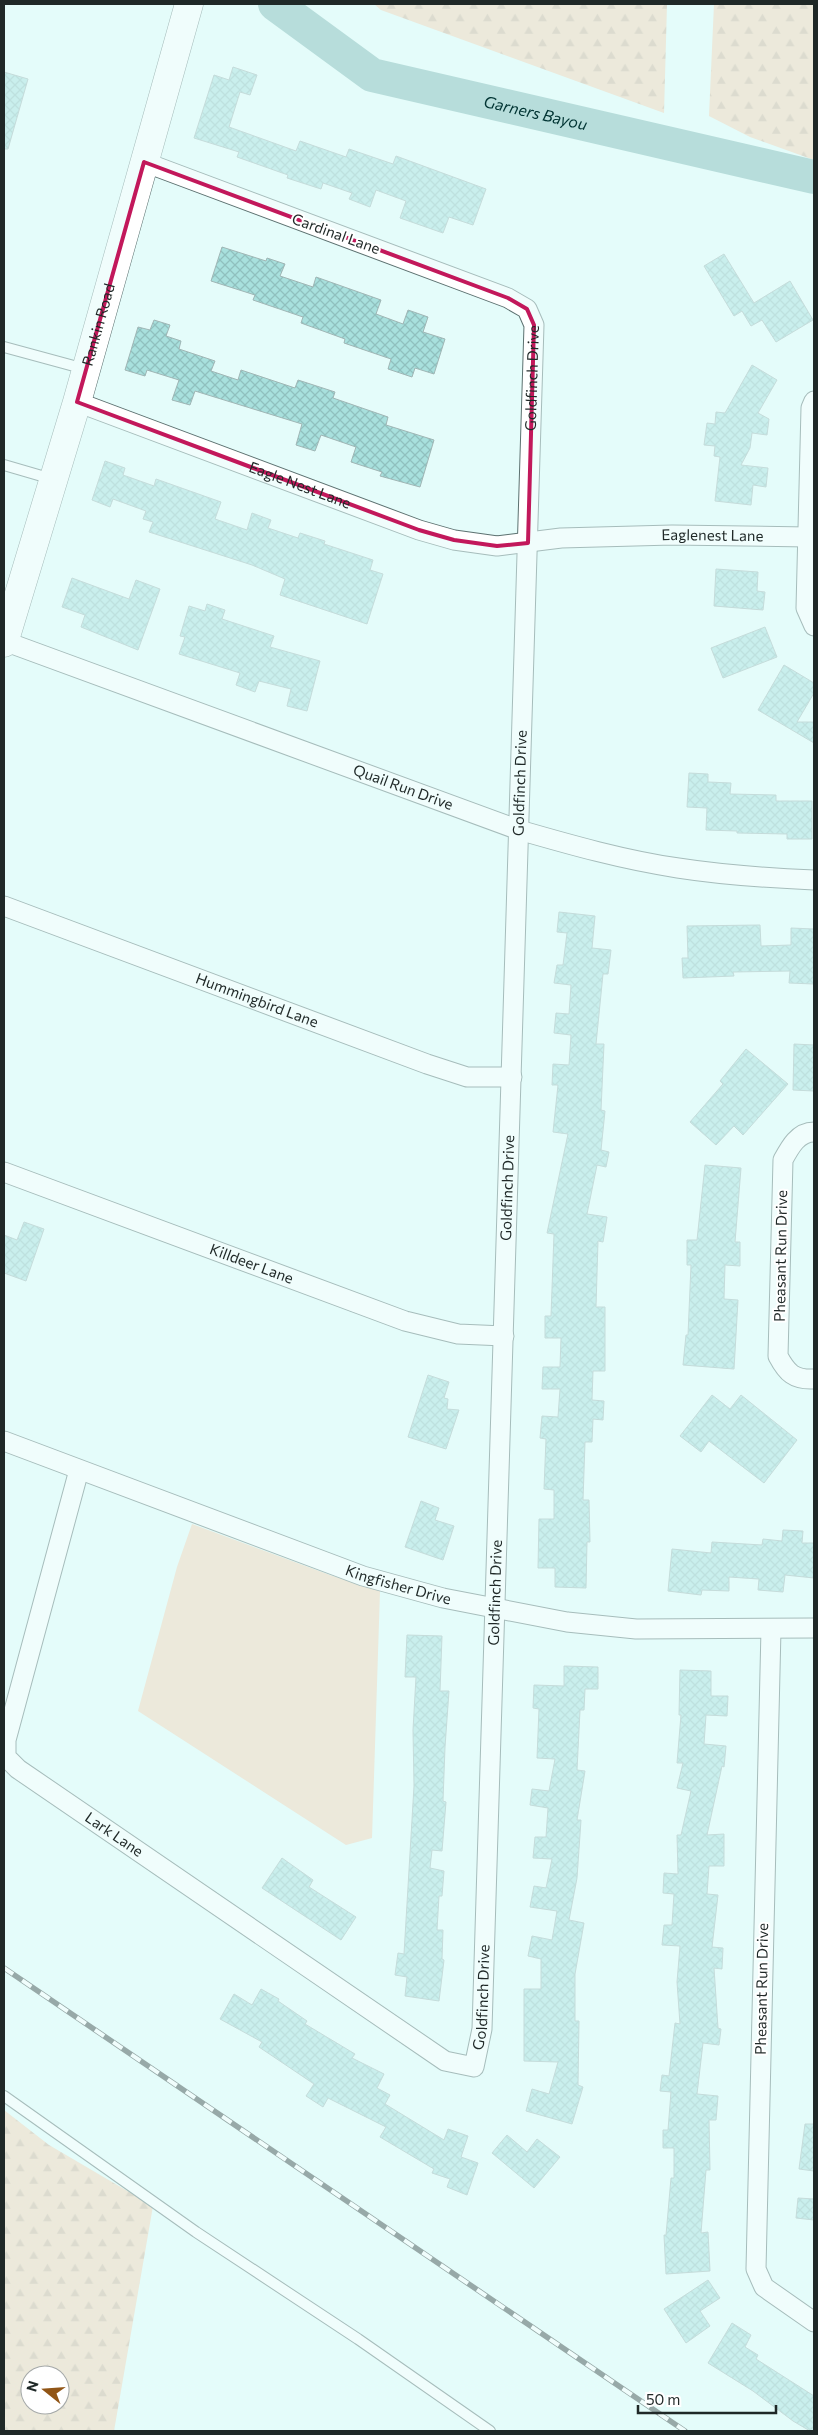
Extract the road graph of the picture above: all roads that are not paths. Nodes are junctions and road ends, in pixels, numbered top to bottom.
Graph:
1 (189, 4) edge
2 (144, 162) junction
3 (526, 309) joint
4 (4, 347) edge
5 (86, 370) junction
6 (814, 401) edge
7 (77, 402) junction
8 (4, 465) edge
9 (52, 479) junction
10 (808, 537) junction
11 (528, 543) junction
12 (814, 626) edge
13 (4, 642) edge
14 (519, 830) junction
15 (814, 880) edge
16 (4, 906) edge
17 (512, 1077) junction
18 (814, 1132) edge
19 (4, 1172) edge
20 (504, 1336) junction
21 (814, 1379) edge
22 (4, 1441) edge
23 (79, 1470) junction
24 (495, 1610) junction
25 (814, 1628) edge
26 (771, 1629) junction
27 (474, 2067) joint
28 (4, 2096) edge
29 (814, 2322) edge
30 (490, 2431) edge

1 - 2 street, Rankin Road
2 - 3 street, Cardinal Lane
2 - 5 street, Rankin Road
3 - 11 street, Goldfinch Drive
4 - 5 lane
5 - 7 street, Rankin Road
6 - 10 street
7 - 9 street, Rankin Road
7 - 11 street, Eagle Nest Lane
8 - 9 lane
9 - 13 street, Rankin Road
10 - 11 street, Eaglenest Lane
10 - 12 street
11 - 14 street, Goldfinch Drive
13 - 14 street, Quail Run Drive
14 - 15 street, Quail Run Drive
14 - 17 street, Goldfinch Drive
16 - 17 street, Hummingbird Lane
17 - 20 street, Goldfinch Drive
18 - 21 street, Pheasant Run Drive
19 - 20 street, Killdeer Lane
20 - 24 street, Goldfinch Drive
22 - 23 street, Kingfisher Drive
23 - 24 street, Kingfisher Drive
23 - 27 street, Lark Lane
24 - 26 street, Kingfisher Drive
24 - 27 street, Goldfinch Drive
25 - 26 street, Kingfisher Drive
26 - 29 street, Pheasant Run Drive
28 - 30 lane

